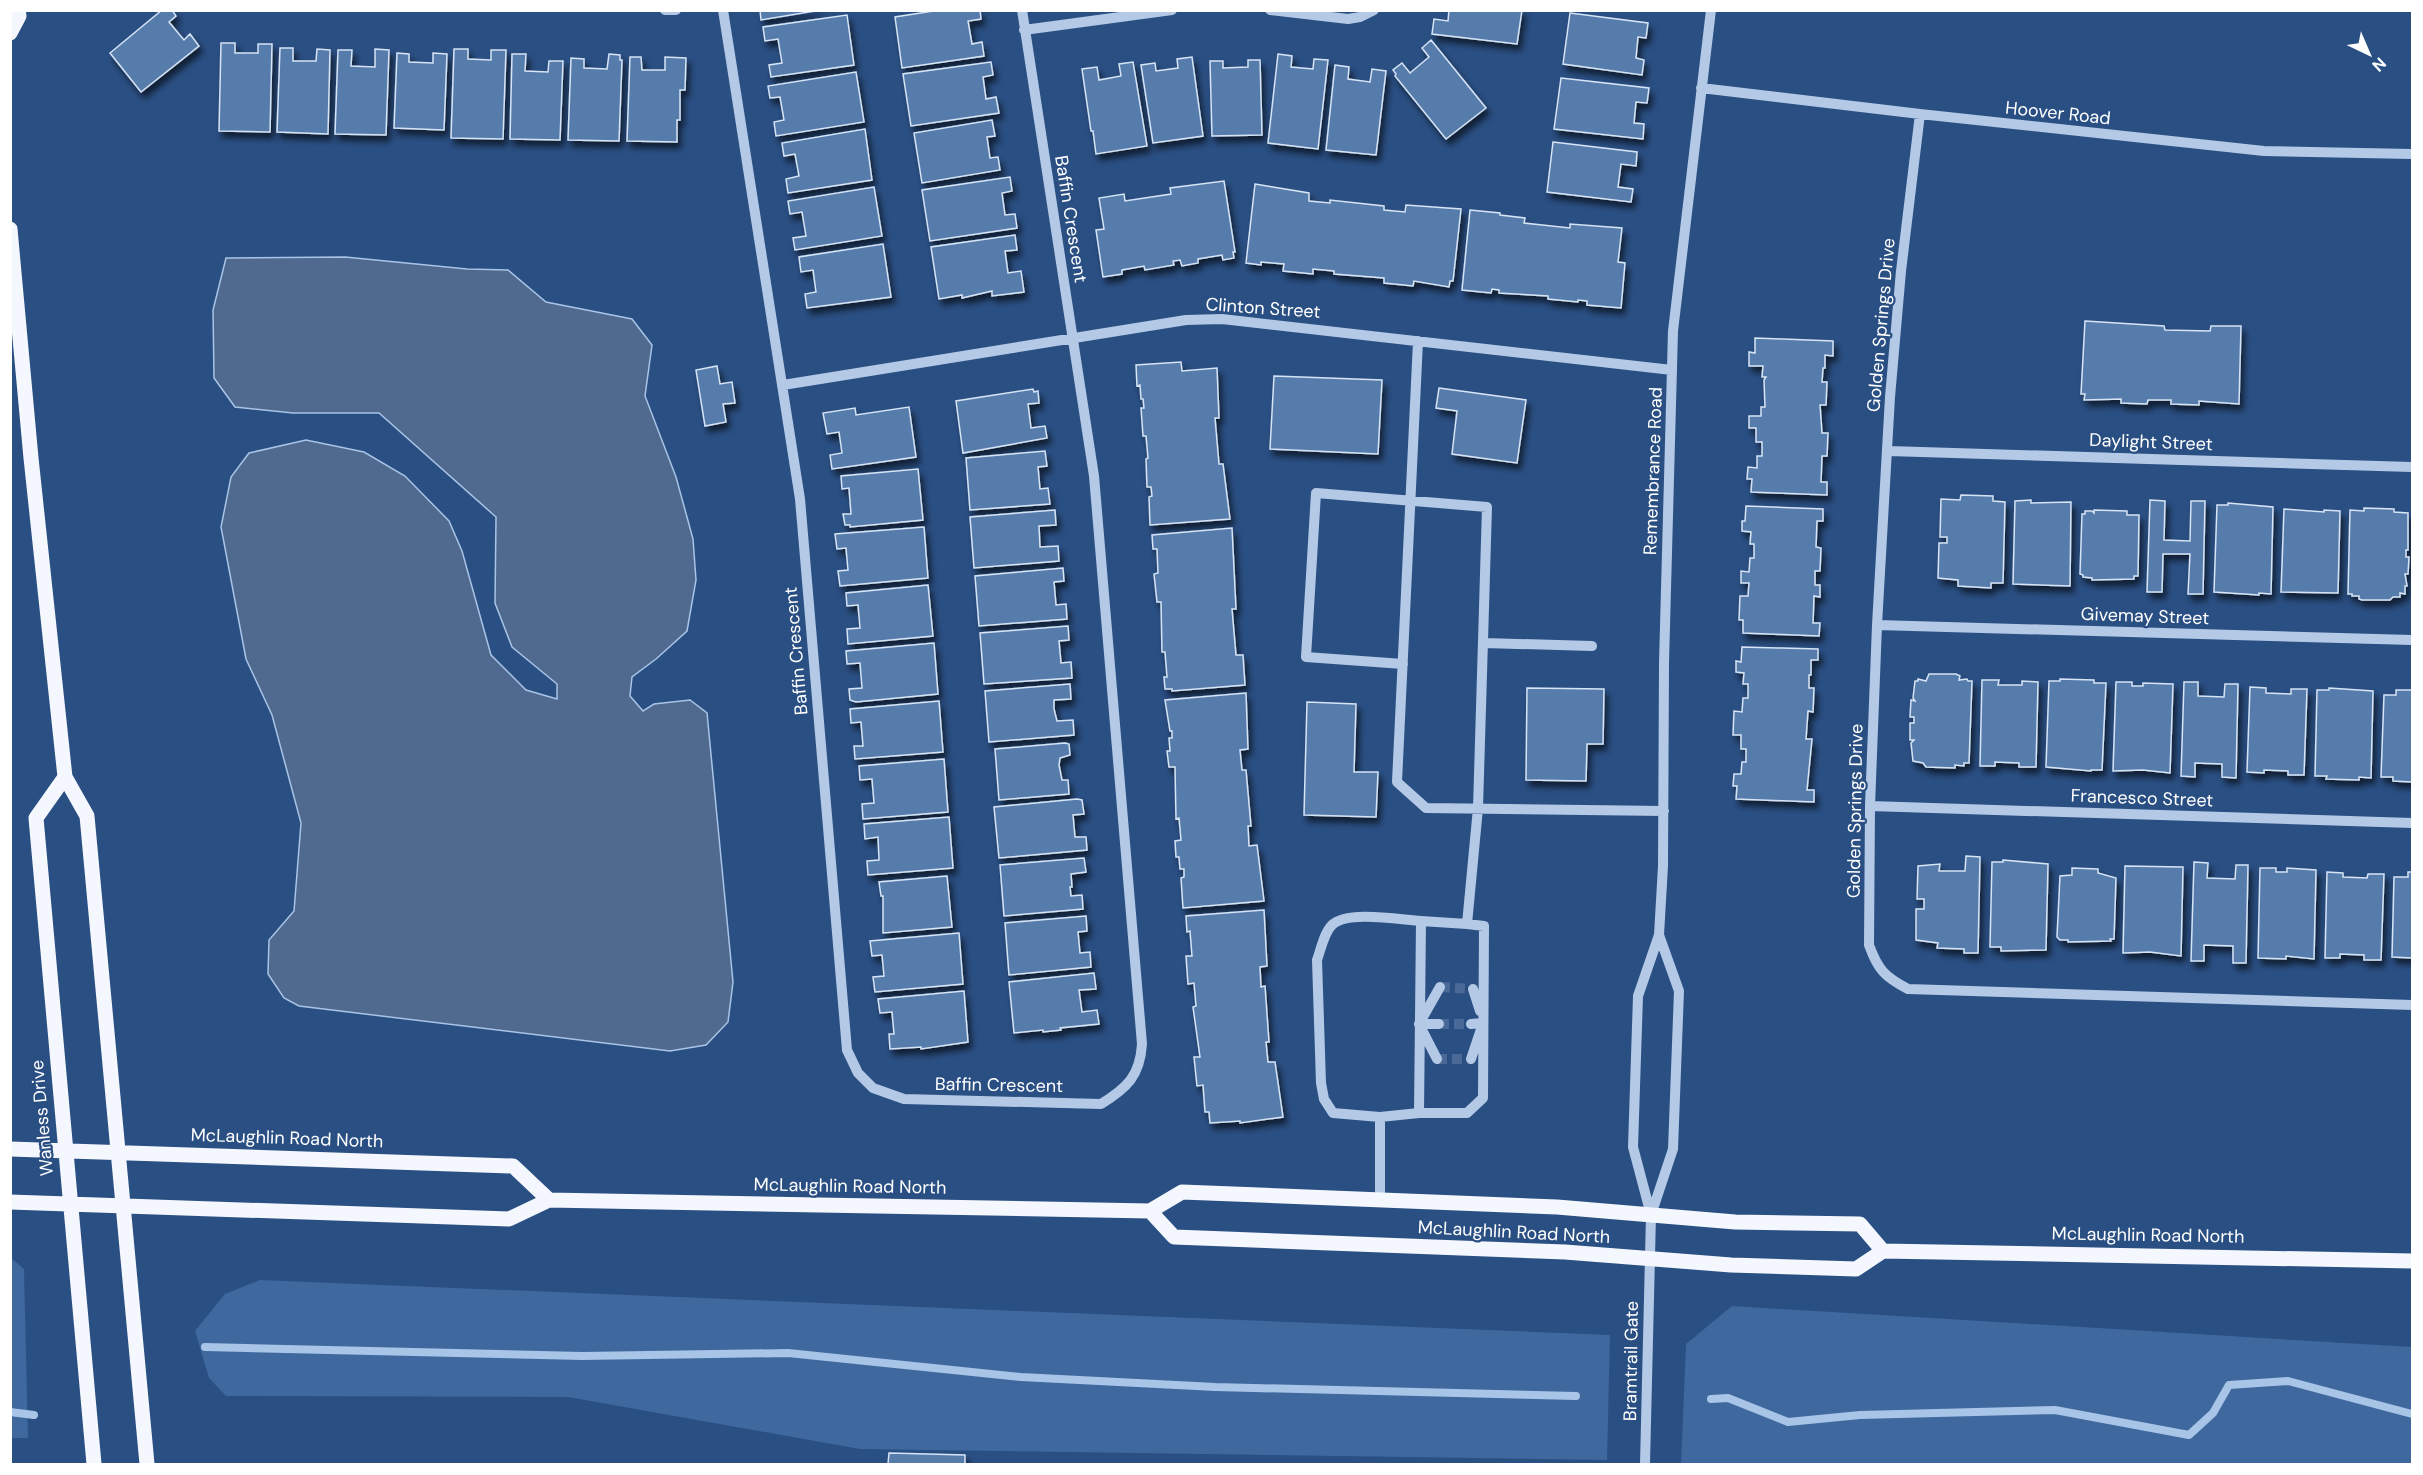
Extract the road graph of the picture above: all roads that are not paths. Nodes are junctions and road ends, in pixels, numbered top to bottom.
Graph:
1 (18, 10) edge
2 (665, 10) edge
3 (676, 10) edge
4 (723, 10) edge
5 (1022, 10) edge
6 (1172, 10) edge
7 (1270, 10) edge
8 (1374, 10) edge
9 (1711, 10) edge
10 (1024, 30) junction
11 (10, 33) edge
12 (1701, 88) junction
13 (1920, 114) junction
14 (2412, 154) edge
15 (10, 229) edge
16 (1074, 339) junction
17 (1418, 340) junction
18 (1672, 370) junction
19 (783, 385) junction
20 (1888, 451) junction
21 (2412, 467) edge
22 (1409, 500) junction
23 (1877, 625) junction
24 (2412, 640) edge
25 (1484, 642) junction
26 (1592, 646) dead end
27 (1402, 664) junction
28 (64, 777) junction
29 (1870, 806) junction
30 (1478, 808) junction
31 (1664, 811) junction
32 (2412, 823) edge
33 (1421, 921) junction
34 (1467, 924) junction
35 (1659, 935) junction
36 (1440, 987) dead end
37 (1473, 989) dead end
38 (2412, 1005) edge
39 (1483, 1023) junction
40 (1419, 1024) junction
41 (1439, 1024) tunnel mouth
42 (1471, 1024) tunnel mouth
43 (1437, 1059) dead end
44 (1471, 1059) dead end
45 (1419, 1113) junction
46 (1380, 1118) junction
47 (10, 1149) edge
48 (64, 1149) junction
49 (117, 1151) junction
50 (549, 1200) junction
51 (1380, 1200) junction
52 (10, 1202) edge
53 (69, 1202) junction
54 (122, 1205) junction
55 (1150, 1211) junction
56 (1651, 1215) junction
57 (1883, 1251) junction
58 (1650, 1259) junction
59 (2412, 1261) edge
60 (94, 1464) edge
61 (147, 1464) edge
62 (1645, 1464) edge

1 - 11 main road
2 - 3 street
4 - 19 street, Baffin Crescent
5 - 10 street, Baffin Crescent
6 - 10 street
7 - 8 street
9 - 12 street, Remembrance Road
10 - 16 street, Baffin Crescent
12 - 13 street, Hoover Road
12 - 18 street, Remembrance Road
13 - 14 street, Hoover Road
13 - 20 street, Golden Springs Drive
15 - 28 main road
16 - 17 street, Clinton Street
16 - 19 street, Clinton Street
16 - 19 street, Baffin Crescent
17 - 18 street, Clinton Street
17 - 22 street
18 - 31 street, Remembrance Road
20 - 21 street, Daylight Street
20 - 23 street, Golden Springs Drive
22 - 25 street
22 - 27 street
22 - 27 street
23 - 24 street, Givemay Street
23 - 29 street, Golden Springs Drive
25 - 26 street
25 - 30 street
27 - 30 street
28 - 48 main road, Wanless Drive
28 - 49 main road
29 - 32 street, Francesco Street
29 - 38 street, Golden Springs Drive
30 - 31 street
30 - 34 street
31 - 35 street, Remembrance Road
33 - 34 street
33 - 40 street
33 - 46 street
34 - 39 street
35 - 56 street, Remembrance Road
35 - 56 street, Remembrance Road
36 - 40 street
37 - 39 street
39 - 42 street
39 - 44 street
39 - 45 street
40 - 41 street
40 - 43 street
40 - 45 street
45 - 46 street
46 - 51 street
47 - 48 main road, McLaughlin Road North
48 - 49 main road, McLaughlin Road North
48 - 53 main road, Wanless Drive
49 - 50 main road, McLaughlin Road North
49 - 54 main road
50 - 54 main road, McLaughlin Road North
50 - 55 main road, McLaughlin Road North
51 - 55 main road, McLaughlin Road North
51 - 56 main road, McLaughlin Road North
52 - 53 main road, McLaughlin Road North
53 - 54 main road, McLaughlin Road North
53 - 60 main road, Wanless Drive
54 - 61 main road
55 - 58 main road, McLaughlin Road North
56 - 57 main road, McLaughlin Road North
56 - 58 street, Bramtrail Gate
57 - 58 main road, McLaughlin Road North
57 - 59 main road, McLaughlin Road North
58 - 62 street, Bramtrail Gate

